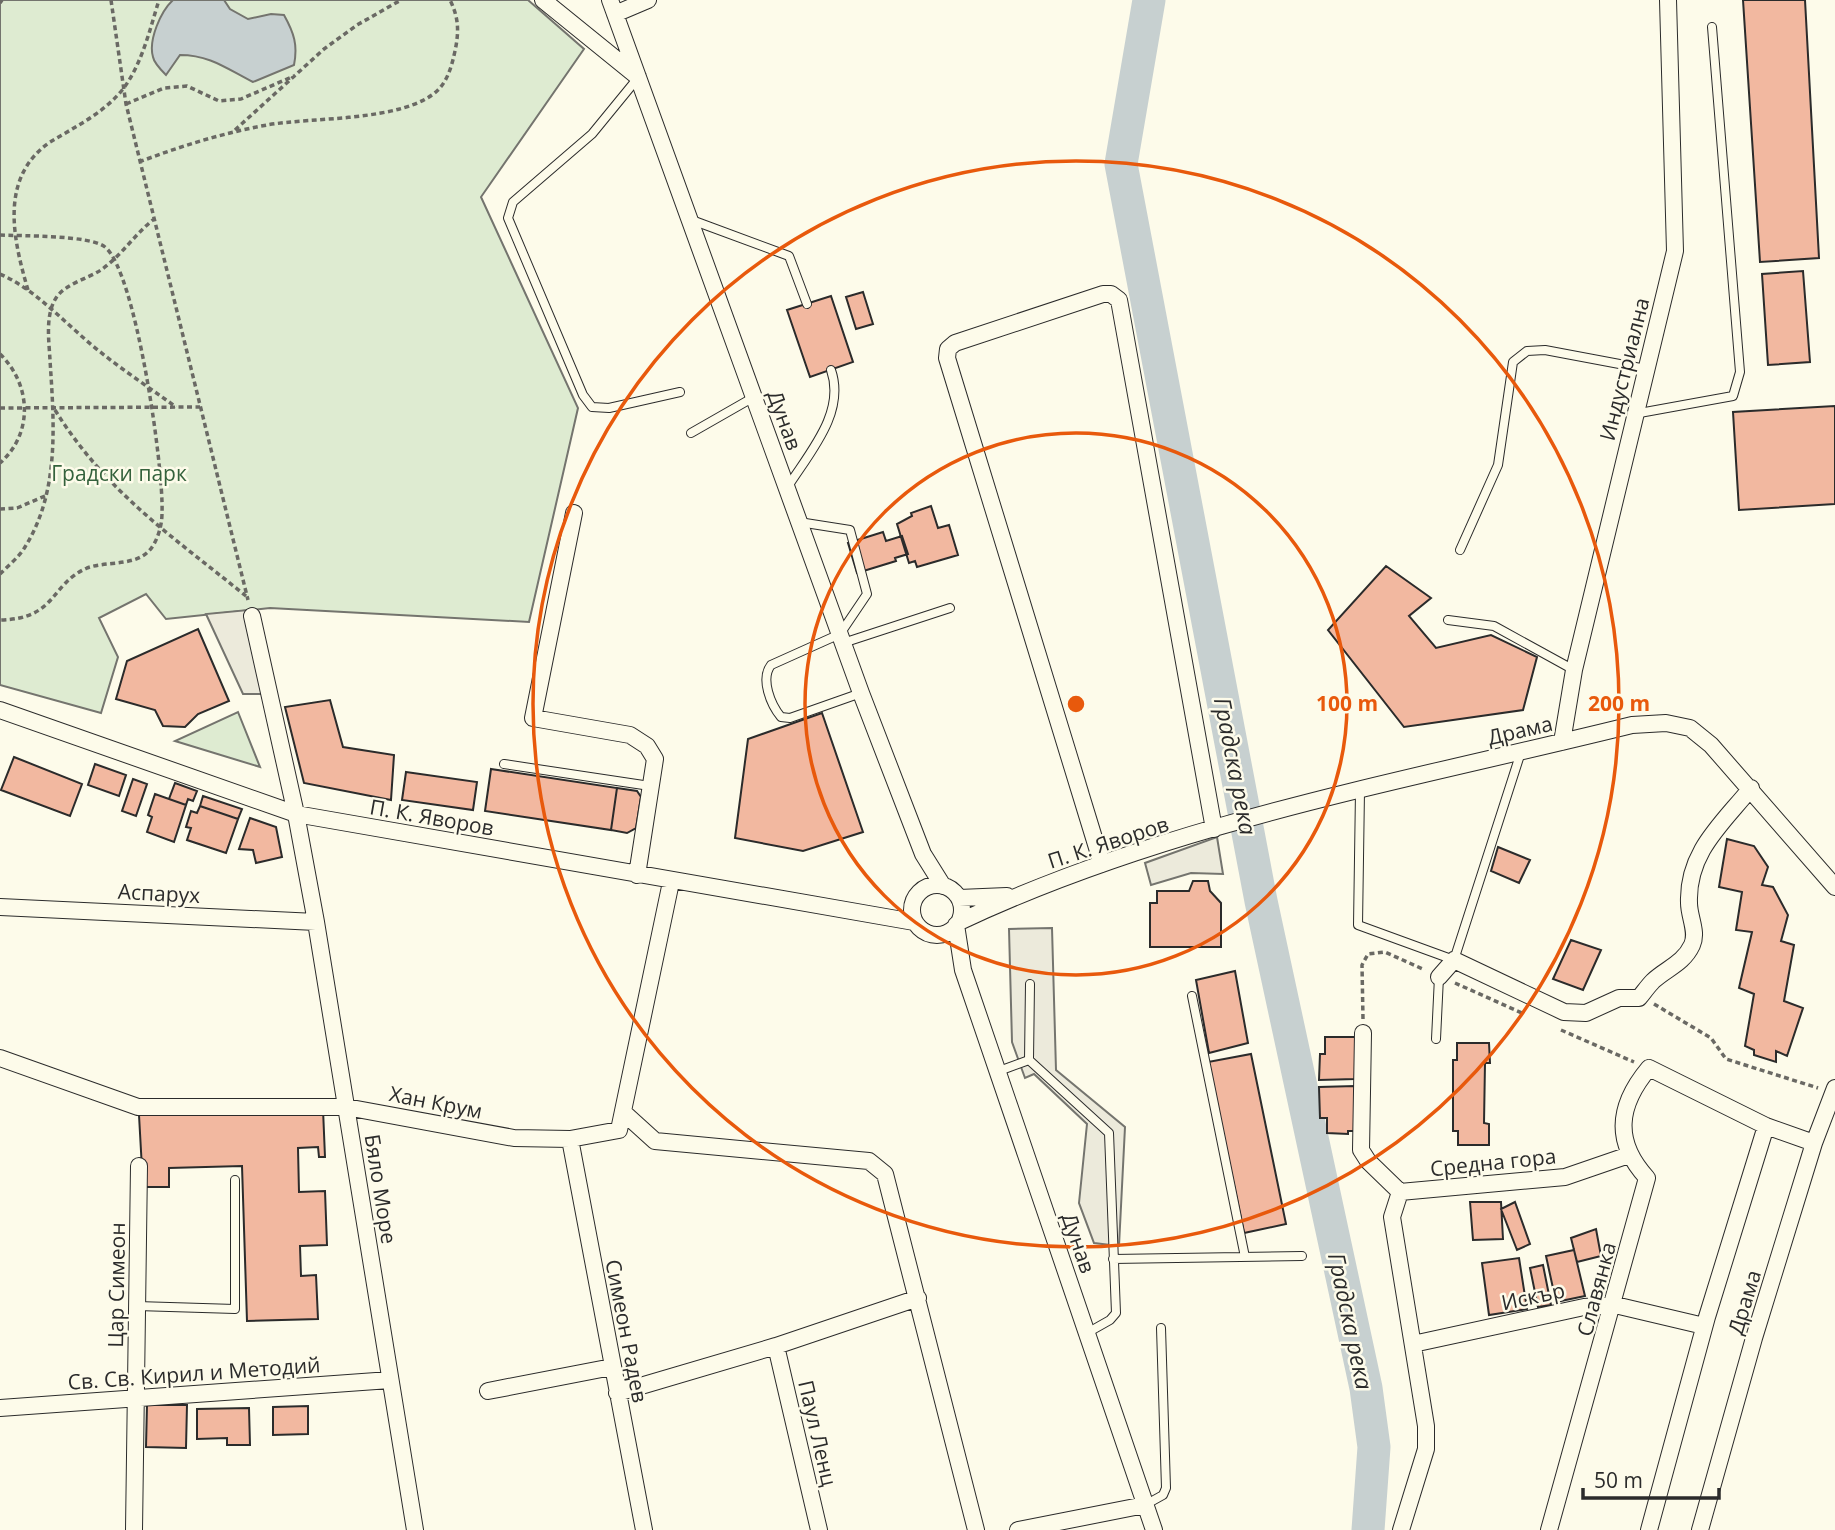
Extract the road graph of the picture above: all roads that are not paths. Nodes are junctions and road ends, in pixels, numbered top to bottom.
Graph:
1 (543, 0) edge
2 (648, 0) edge
3 (1668, 0) edge
4 (612, 7) edge
5 (1712, 27) dead end
6 (638, 77) junction
7 (689, 219) junction
8 (807, 304) dead end
9 (1646, 369) junction
10 (831, 370) dead end
11 (681, 392) dead end
12 (754, 397) junction
13 (1634, 414) junction
14 (691, 433) dead end
15 (787, 488) junction
16 (574, 513) dead end
17 (799, 522) junction
18 (1460, 550) dead end
19 (950, 608) dead end
20 (252, 616) road end
21 (1448, 620) dead end
22 (841, 638) junction
23 (1574, 670) junction
24 (861, 693) junction
25 (0, 710) edge
26 (1562, 742) junction
27 (1521, 751) junction
28 (504, 764) dead end
29 (650, 786) junction
30 (1751, 788) junction
31 (1360, 791) junction
32 (1274, 810) joint
33 (296, 814) junction
34 (1214, 829) junction
35 (923, 854) junction
36 (1102, 864) junction
37 (637, 875) junction
38 (671, 882) junction
39 (943, 886) junction
40 (1835, 887) edge
41 (924, 888) junction
42 (1016, 895) junction
43 (959, 898) junction
44 (913, 903) junction
45 (0, 907) edge
46 (870, 912) junction
47 (316, 922) junction
48 (914, 922) junction
49 (958, 924) junction
50 (939, 935) junction
51 (1454, 960) junction
52 (963, 970) junction
53 (1439, 976) joint
54 (1030, 984) dead end
55 (1192, 996) dead end
56 (1363, 1033) road end
57 (1436, 1039) dead end
58 (0, 1058) edge
59 (1029, 1060) junction
60 (999, 1072) junction
61 (1834, 1091) edge
62 (346, 1107) junction
63 (623, 1112) junction
64 (1766, 1126) junction
65 (570, 1139) junction
66 (1814, 1143) junction
67 (1629, 1156) junction
68 (139, 1166) dead end
69 (236, 1180) dead end
70 (1400, 1192) junction
71 (1302, 1256) dead end
72 (1245, 1257) junction
73 (1113, 1259) junction
74 (918, 1298) junction
75 (1615, 1305) junction
76 (137, 1307) junction
77 (1704, 1326) junction
78 (1161, 1328) dead end
79 (1087, 1333) junction
80 (1413, 1344) junction
81 (776, 1346) junction
82 (612, 1367) junction
83 (390, 1380) junction
84 (488, 1391) dead end
85 (617, 1392) junction
86 (134, 1399) junction
87 (0, 1408) edge
88 (1145, 1506) junction
89 (134, 1530) edge
90 (415, 1530) edge
91 (644, 1530) edge
92 (819, 1530) edge
93 (976, 1530) edge
94 (1018, 1530) edge
95 (1154, 1530) edge
96 (1401, 1530) edge
97 (1549, 1530) edge
98 (1649, 1530) edge
99 (1700, 1530) edge

1 - 6 street
2 - 4 street
3 - 9 street, Индустриална
4 - 6 street, Дунав
5 - 13 lane
6 - 7 street, Дунав
6 - 11 lane
7 - 8 lane
7 - 12 street, Дунав
9 - 13 street, Индустриална
9 - 18 lane
10 - 15 lane
12 - 14 lane
12 - 15 street, Дунав
13 - 23 street, Индустриална
15 - 17 street, Дунав
16 - 29 street
17 - 22 street, Дунав
17 - 22 lane
19 - 22 lane
20 - 33 street, Бяло Море
21 - 23 lane
22 - 24 street, Дунав
22 - 24 lane
23 - 26 street, Индустриална
24 - 35 street, Дунав
25 - 33 street, П. К. Яворов
26 - 27 street, Драма
26 - 30 street, Драма
27 - 31 street, Драма
27 - 51 lane
28 - 29 lane
29 - 37 street
30 - 40 street, Драма
30 - 51 street
31 - 32 street, Драма
31 - 51 lane
32 - 34 street, П. К. Яворов
33 - 37 street, П. К. Яворов
33 - 47 street, Бяло Море
34 - 36 street, П. К. Яворов
34 - 36 street
35 - 39 street, Дунав
35 - 41 street, Дунав
36 - 42 street, П. К. Яворов
37 - 38 street, П. К. Яворов
38 - 46 street, П. К. Яворов
38 - 63 street
39 - 41 street
39 - 43 street
41 - 44 street
42 - 43 street, П. К. Яворов
42 - 49 street, П. К. Яворов
43 - 49 street
44 - 46 street, П. К. Яворов
44 - 48 street
45 - 47 street, Аспарух
46 - 48 street, П. К. Яворов
47 - 62 street, Бяло Море
48 - 50 street
49 - 50 street
49 - 52 street, Дунав
50 - 52 street, Дунав
51 - 53 street
52 - 60 street, Дунав
53 - 57 lane
54 - 59 lane
55 - 72 lane
56 - 70 street
58 - 62 street, Хан Крум
59 - 60 lane
59 - 73 lane
60 - 79 street, Дунав
61 - 66 street, Драма
62 - 65 street, Хан Крум
62 - 83 street, Бяло Море
63 - 65 street, Хан Крум
63 - 74 street
64 - 66 street
64 - 67 street, Славянка
64 - 77 street
65 - 82 street, Симеон Радев
66 - 99 street, Драма
67 - 70 street, Средна гора
67 - 75 street, Славянка
68 - 76 street, Цар Симеон
69 - 76 lane
70 - 80 street
71 - 72 lane
72 - 73 lane
73 - 79 lane
74 - 81 street
74 - 93 street
75 - 77 street, Искър
75 - 80 street, Искър
75 - 97 street, Славянка
76 - 86 street, Цар Симеон
77 - 98 street
78 - 88 lane
79 - 88 street, Дунав
80 - 96 street
81 - 85 street
81 - 92 street, Паул Ленц
82 - 84 street
82 - 85 street, Симеон Радев
83 - 86 street, Св. Св. Кирил и Методий
83 - 90 street, Бяло Море
85 - 91 street, Симеон Радев
86 - 87 street, Св. Св. Кирил и Методий
86 - 89 street, Цар Симеон
88 - 94 street
88 - 95 street, Дунав

